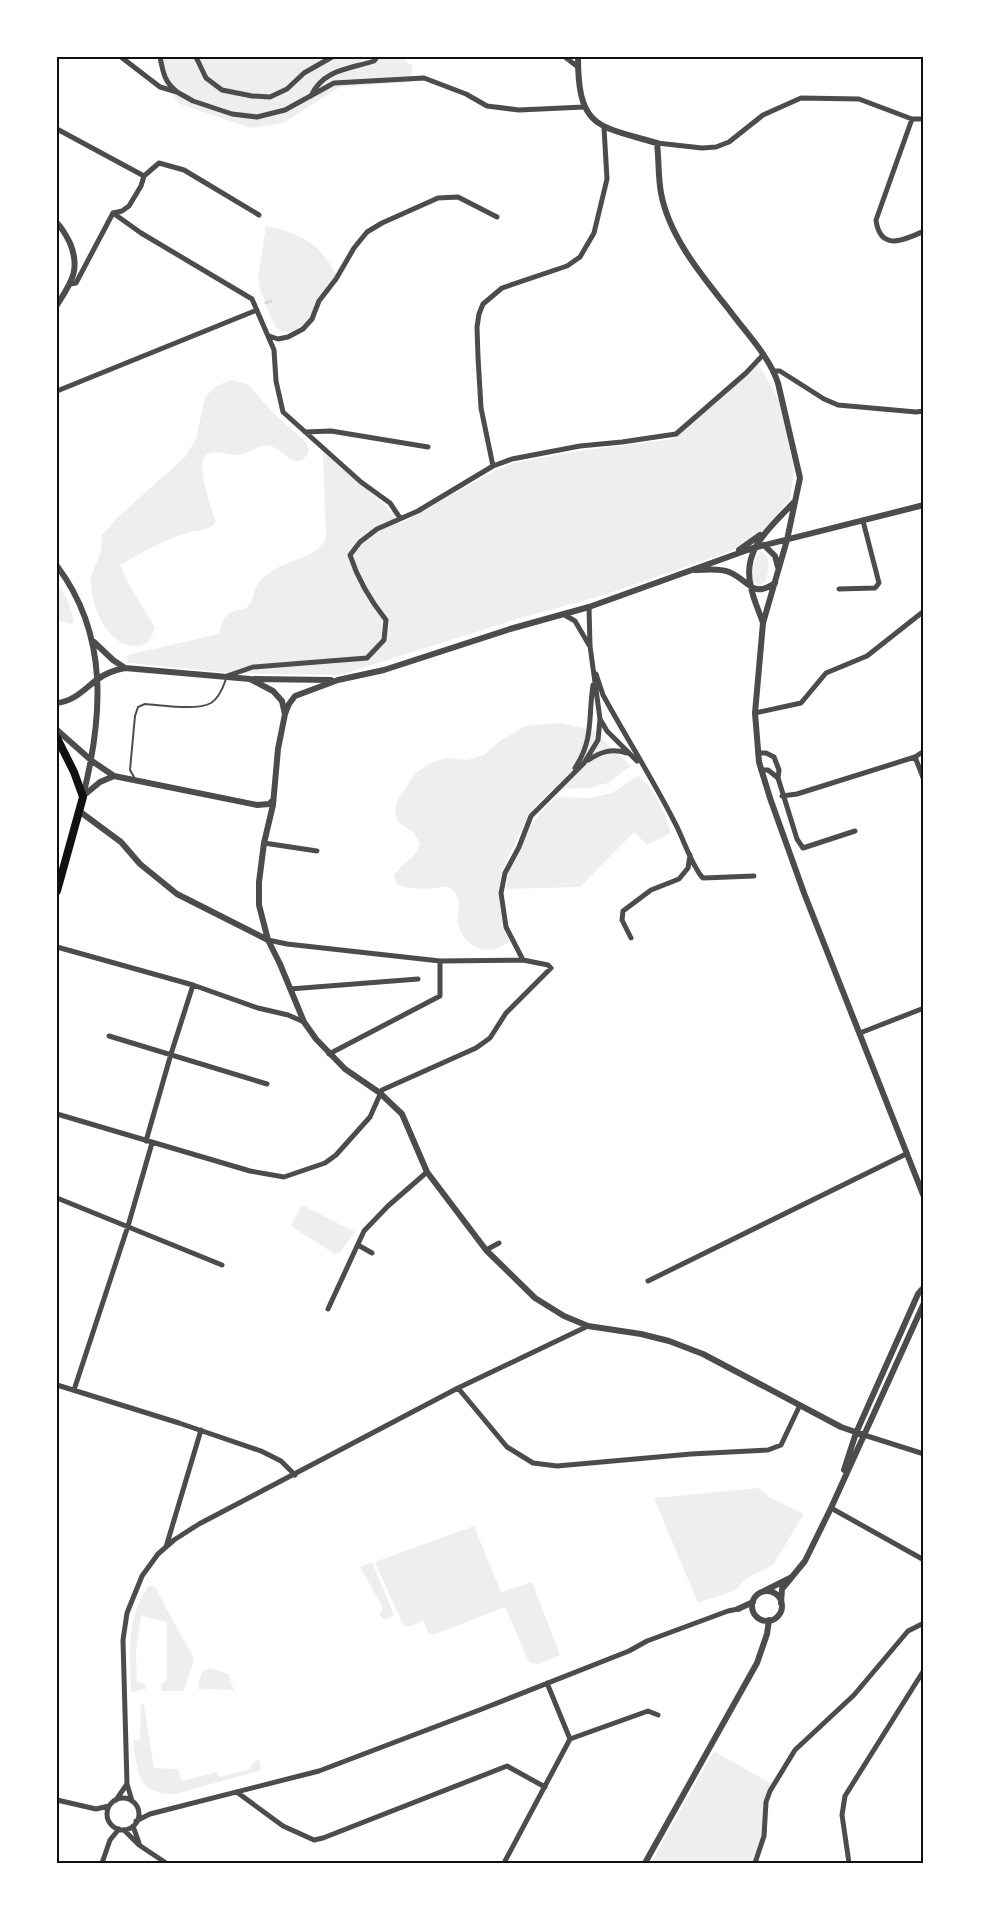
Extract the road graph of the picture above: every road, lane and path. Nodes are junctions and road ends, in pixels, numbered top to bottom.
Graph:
1 (120, 57) edge
2 (160, 57) edge
3 (196, 57) edge
4 (332, 57) edge
5 (377, 57) edge
6 (565, 57) edge
7 (578, 57) edge
8 (578, 67) junction
9 (177, 92) junction
10 (310, 98) junction
11 (584, 107) junction
12 (912, 118) junction
13 (924, 119) edge
14 (604, 128) junction
15 (57, 129) edge
16 (657, 143) junction
17 (144, 176) junction
18 (114, 213) junction
19 (259, 215) dead end
20 (497, 217) dead end
21 (57, 223) edge
22 (924, 231) edge
23 (70, 284) junction
24 (57, 305) edge
25 (257, 310) junction
26 (269, 336) junction
27 (763, 355) junction
28 (774, 371) junction
29 (57, 391) edge
30 (924, 411) edge
31 (305, 432) junction
32 (428, 447) dead end
33 (493, 466) junction
34 (795, 501) junction
35 (924, 505) edge
36 (400, 518) junction
37 (863, 521) junction
38 (775, 523) junction
39 (787, 540) junction
40 (765, 545) junction
41 (753, 548) junction
42 (726, 557) junction
43 (57, 566) edge
44 (778, 568) junction
45 (692, 570) junction
46 (775, 583) junction
47 (750, 586) junction
48 (839, 589) dead end
49 (589, 607) junction
50 (924, 611) edge
51 (563, 614) junction
52 (763, 623) junction
53 (93, 642) junction
54 (590, 646) junction
55 (593, 666) junction
56 (125, 668) junction
57 (226, 677) junction
58 (250, 679) junction
59 (97, 680) junction
60 (338, 680) junction
61 (594, 680) junction
62 (57, 703) edge
63 (756, 713) junction
64 (285, 714) junction
65 (600, 719) junction
66 (57, 730) edge
67 (57, 738) edge
68 (924, 751) edge
69 (758, 753) junction
70 (631, 755) junction
71 (915, 757) junction
72 (92, 761) junction
73 (584, 763) junction
74 (643, 767) junction
75 (761, 770) junction
76 (923, 772) edge
77 (114, 776) junction
78 (569, 777) junction
79 (778, 778) junction
80 (924, 780) edge
81 (137, 781) junction
82 (782, 796) junction
83 (83, 797) junction
84 (273, 800) junction
85 (79, 811) junction
86 (855, 831) dead end
87 (264, 843) junction
88 (317, 851) dead end
89 (690, 854) junction
90 (754, 876) dead end
91 (57, 891) edge
92 (631, 938) dead end
93 (268, 940) junction
94 (57, 947) edge
95 (523, 960) junction
96 (440, 961) junction
97 (418, 979) dead end
98 (193, 985) junction
99 (290, 989) junction
100 (924, 1008) edge
101 (304, 1022) junction
102 (860, 1033) junction
103 (109, 1036) dead end
104 (171, 1054) junction
105 (329, 1054) junction
106 (267, 1084) dead end
107 (380, 1093) junction
108 (57, 1114) edge
109 (149, 1142) junction
110 (906, 1154) junction
111 (427, 1172) junction
112 (924, 1197) edge
113 (57, 1198) edge
114 (128, 1226) junction
115 (499, 1244) dead end
116 (358, 1245) junction
117 (486, 1250) junction
118 (372, 1253) dead end
119 (222, 1265) dead end
120 (648, 1281) dead end
121 (924, 1287) edge
122 (924, 1303) edge
123 (327, 1309) dead end
124 (588, 1326) junction
125 (57, 1385) edge
126 (458, 1388) junction
127 (74, 1390) junction
128 (800, 1405) junction
129 (201, 1430) junction
130 (856, 1433) junction
131 (864, 1435) junction
132 (924, 1454) edge
133 (295, 1475) junction
134 (835, 1497) junction
135 (831, 1509) junction
136 (166, 1547) junction
137 (924, 1560) edge
138 (795, 1574) junction
139 (761, 1592) junction
140 (753, 1602) junction
141 (782, 1603) junction
142 (738, 1609) junction
143 (754, 1612) junction
144 (760, 1619) junction
145 (769, 1620) junction
146 (924, 1623) edge
147 (766, 1634) junction
148 (924, 1670) edge
149 (547, 1683) junction
150 (658, 1715) dead end
151 (570, 1739) junction
152 (126, 1784) junction
153 (545, 1787) junction
154 (238, 1793) junction
155 (57, 1800) edge
156 (116, 1800) junction
157 (132, 1801) junction
158 (109, 1806) junction
159 (137, 1808) junction
160 (96, 1809) junction
161 (150, 1814) junction
162 (109, 1822) junction
163 (135, 1823) junction
164 (121, 1829) junction
165 (110, 1840) junction
166 (139, 1845) junction
167 (102, 1863) edge
168 (166, 1863) edge
169 (504, 1863) edge
170 (645, 1863) edge
171 (755, 1863) edge
172 (849, 1863) edge

1 - 9 street
2 - 9 street
3 - 4 street
5 - 10 street
6 - 8 street
7 - 8 street
8 - 11 street
9 - 10 street
10 - 11 street
11 - 14 street
12 - 13 street
12 - 16 street
12 - 22 street
14 - 16 street
14 - 33 street
15 - 17 street
16 - 27 street
17 - 18 street
17 - 19 street
18 - 23 street
18 - 25 street
20 - 26 street
21 - 23 street
23 - 24 street
25 - 26 street
25 - 29 street
26 - 31 street
27 - 28 street
27 - 33 street
28 - 30 street
28 - 34 street
31 - 32 street
31 - 36 street
33 - 36 street
34 - 38 street
34 - 39 street
35 - 37 street
36 - 57 street
37 - 39 street
37 - 48 street
38 - 41 street
38 - 42 street
39 - 40 street
39 - 44 street
40 - 41 street
40 - 44 street
41 - 42 street
41 - 47 street
42 - 45 street
43 - 53 street
44 - 46 street
45 - 47 street
45 - 49 street
46 - 47 street
46 - 52 street
47 - 52 street
49 - 51 street
49 - 54 street
50 - 63 street
51 - 54 street
51 - 60 street
52 - 63 street
53 - 56 street
53 - 59 street
54 - 55 street
55 - 61 street
55 - 74 street
56 - 57 street
56 - 59 street
57 - 58 street
57 - 81 lane
58 - 60 street
58 - 64 street
59 - 62 street
59 - 72 street
60 - 64 street
61 - 65 street
61 - 78 street
63 - 69 street
64 - 84 street
65 - 70 street
65 - 73 street
66 - 72 street
67 - 83 main road
68 - 71 street
69 - 75 street
69 - 79 street
70 - 73 street
70 - 74 street
71 - 76 street
71 - 82 street
72 - 77 street
72 - 83 street
73 - 78 street
74 - 89 street
75 - 79 street
75 - 102 street
76 - 80 street
77 - 81 street
77 - 83 street
78 - 95 street
79 - 82 street
81 - 84 street
82 - 86 street
83 - 85 main road
84 - 87 street
85 - 91 main road
85 - 93 street
87 - 88 street
87 - 93 street
89 - 90 street
89 - 92 street
93 - 96 street
93 - 99 street
94 - 98 street
95 - 96 street
95 - 107 street
96 - 105 street
97 - 99 street
98 - 101 street
98 - 104 street
99 - 101 street
100 - 102 street
101 - 105 street
102 - 110 street
103 - 104 street
104 - 106 street
104 - 109 street
105 - 107 street
107 - 109 street
107 - 111 street
108 - 109 street
109 - 114 street
110 - 112 street
110 - 120 street
111 - 116 street
111 - 117 street
113 - 114 street
114 - 119 street
114 - 127 street
115 - 117 street
116 - 118 street
116 - 123 street
117 - 124 street
121 - 130 street
122 - 131 street
124 - 126 street
124 - 128 street
125 - 127 street
126 - 128 street
126 - 133 street
127 - 129 street
128 - 130 street
129 - 133 street
129 - 136 street
130 - 131 street
130 - 134 street
131 - 132 street
131 - 134 street
133 - 136 street
134 - 135 street
135 - 137 street
135 - 138 street
136 - 152 street
138 - 139 street
138 - 141 street
139 - 140 street
139 - 141 street
140 - 142 street
140 - 143 street
141 - 145 street
142 - 143 street
142 - 149 street
143 - 144 street
144 - 145 street
144 - 147 street
145 - 147 street
146 - 171 street
147 - 170 street
148 - 172 street
149 - 151 street
149 - 154 street
150 - 151 street
151 - 153 street
152 - 156 street
152 - 157 street
153 - 154 street
153 - 169 street
154 - 161 street
155 - 160 street
156 - 157 street
156 - 158 street
157 - 159 street
158 - 160 street
158 - 162 street
159 - 161 street
159 - 163 street
160 - 162 street
161 - 163 street
162 - 164 street
162 - 165 street
163 - 164 street
163 - 166 street
164 - 165 street
164 - 166 street
165 - 167 street
166 - 168 street

